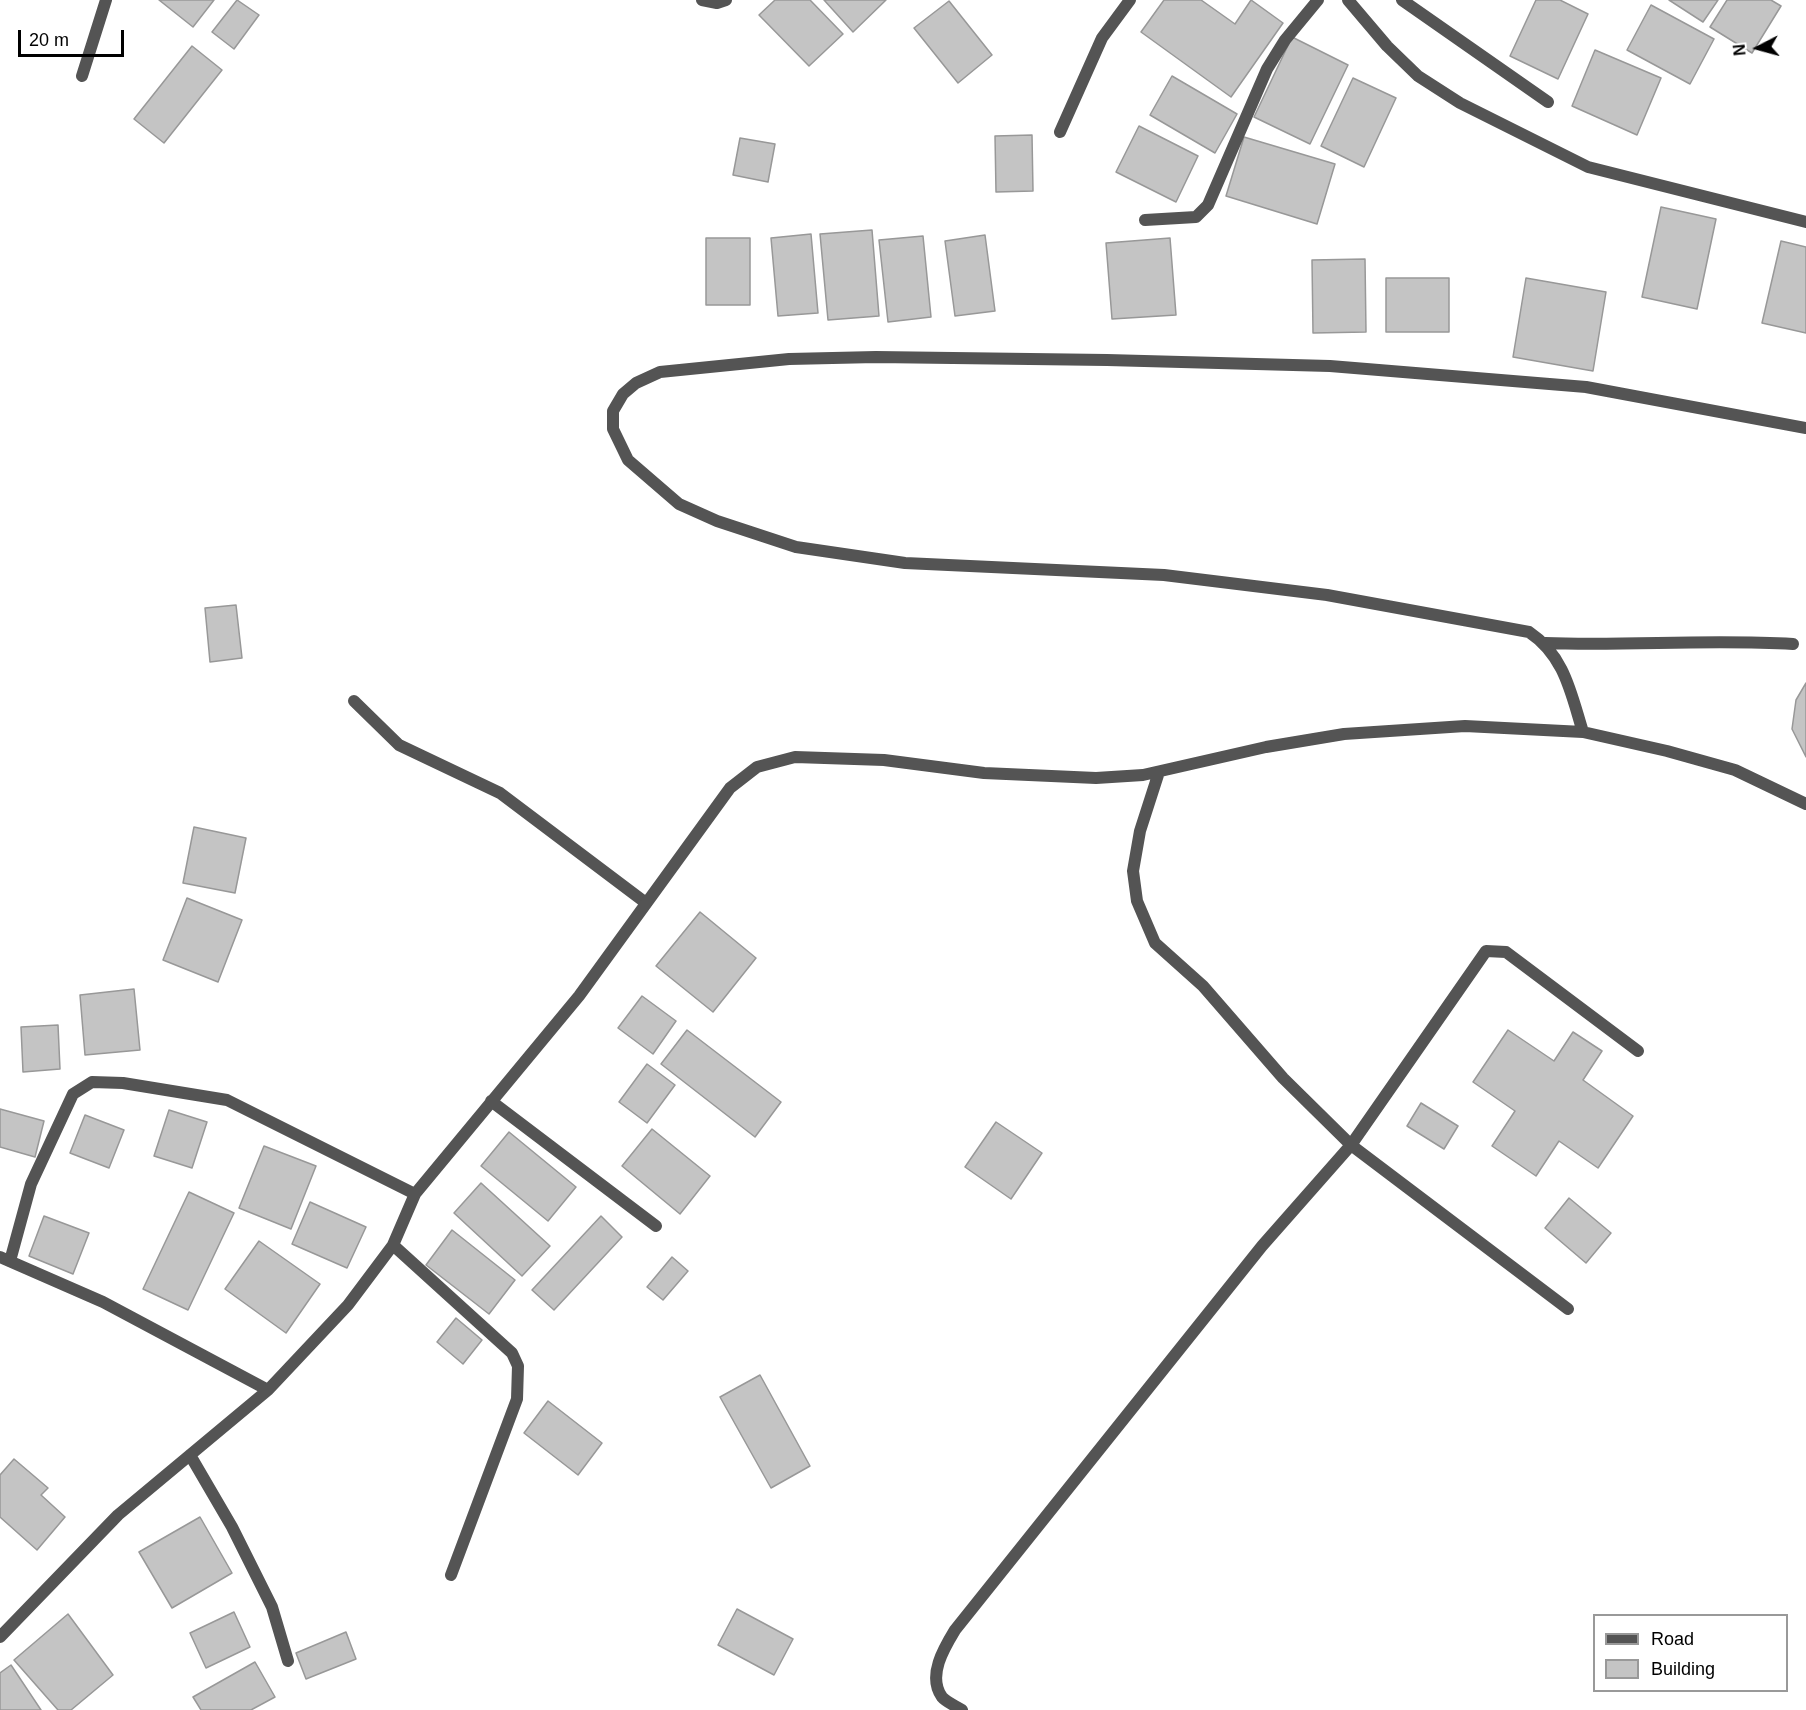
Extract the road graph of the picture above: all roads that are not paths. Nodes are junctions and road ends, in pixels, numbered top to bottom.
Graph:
1 (106, 0) edge
2 (702, 0) edge
3 (726, 0) edge
4 (1131, 0) edge
5 (1318, 0) edge
6 (1348, 0) edge
7 (1402, 0) edge
8 (82, 76) dead end
9 (1548, 102) dead end
10 (1060, 132) dead end
11 (1145, 220) dead end
12 (1806, 222) edge
13 (1806, 428) edge
14 (1545, 643) junction
15 (1793, 644) dead end
16 (354, 701) dead end
17 (1583, 732) junction
18 (1159, 772) junction
19 (1806, 804) edge
20 (646, 903) junction
21 (1638, 1051) dead end
22 (491, 1101) junction
23 (1351, 1145) junction
24 (415, 1194) junction
25 (656, 1226) dead end
26 (393, 1245) junction
27 (5, 1259) edge
28 (1568, 1309) dead end
29 (268, 1390) junction
30 (190, 1455) junction
31 (451, 1575) dead end
32 (0, 1637) edge
33 (288, 1661) dead end
34 (962, 1710) edge

1 - 8 street
2 - 3 street
4 - 10 street
5 - 11 street
6 - 12 street
7 - 9 street
13 - 14 street
14 - 15 street
14 - 17 street
16 - 20 street
17 - 18 street
17 - 19 street
18 - 20 street
18 - 23 street
20 - 22 street
21 - 23 street
22 - 24 street
22 - 25 street
23 - 28 street
23 - 34 street
24 - 26 street
24 - 27 street
26 - 29 street
26 - 31 street
27 - 29 street
29 - 30 street
30 - 32 street
30 - 33 street

